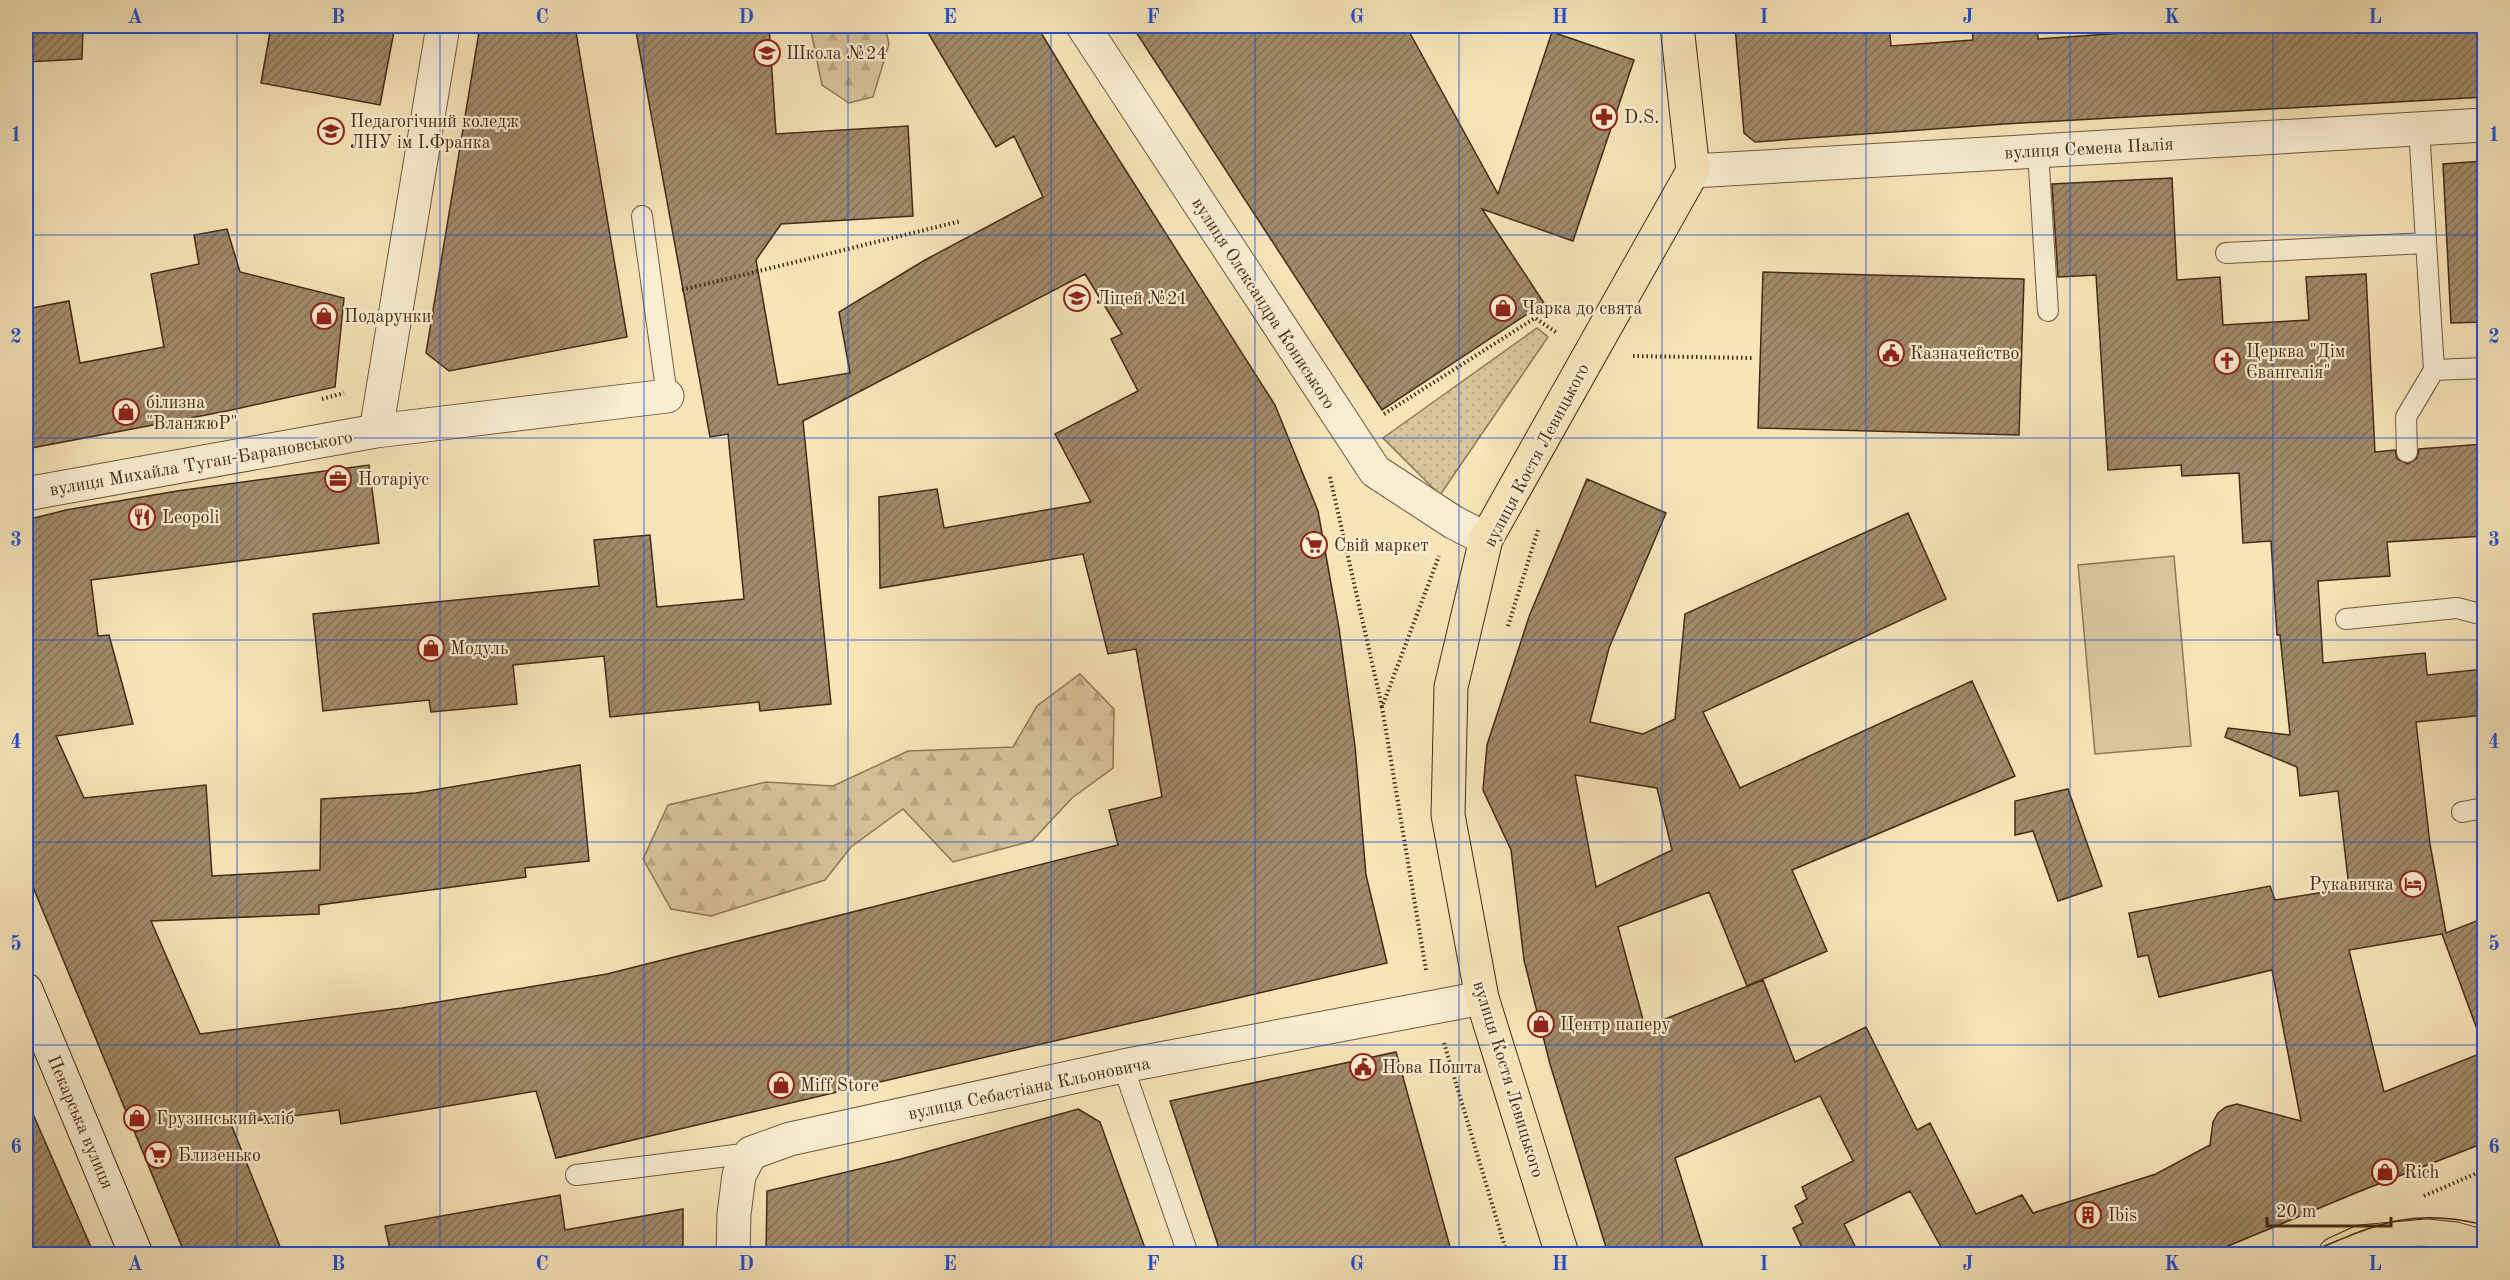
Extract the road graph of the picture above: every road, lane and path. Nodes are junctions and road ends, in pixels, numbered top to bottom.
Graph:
1 (443, 26) edge
2 (1083, 26) edge
3 (1677, 26) edge
4 (2484, 125) edge
5 (2419, 129) junction
6 (2038, 151) junction
7 (1693, 171) junction
8 (642, 216) dead end
9 (961, 221) dead end
10 (2426, 243) junction
11 (2226, 253) dead end
12 (653, 298) junction
13 (2048, 311) dead end
14 (1561, 335) dead end
15 (1638, 346) dead end
16 (1633, 356) junction
17 (1752, 358) dead end
18 (1627, 365) dead end
19 (2484, 368) edge
20 (2434, 370) junction
21 (348, 392) dead end
22 (667, 396) joint
23 (315, 401) dead end
24 (1381, 416) dead end
25 (376, 431) junction
26 (2407, 452) dead end
27 (1330, 474) dead end
28 (26, 494) edge
29 (1541, 521) dead end
30 (1486, 539) junction
31 (2484, 615) edge
32 (2346, 619) dead end
33 (1506, 632) dead end
34 (1382, 707) dead end
35 (2484, 808) edge
36 (2462, 812) dead end
37 (26, 990) edge
38 (1482, 998) junction
39 (1443, 1042) dead end
40 (1123, 1066) junction
41 (751, 1153) junction
42 (576, 1175) dead end
43 (2484, 1247) edge
44 (136, 1254) edge
45 (733, 1254) edge
46 (1188, 1254) edge
47 (1507, 1254) edge
48 (1562, 1254) edge
49 (2335, 1254) edge

1 - 25 street, вулиця Михайла Туган-Барановського
2 - 30 street, вулиця Олександра Кониського
3 - 7 main road
4 - 5 street, вулиця Семена Палія
5 - 6 street, вулиця Семена Палія
5 - 10 lane
6 - 7 street, вулиця Семена Палія
6 - 13 lane
7 - 30 main road, вулиця Костя Левицького
8 - 12 lane
9 - 12 path
10 - 11 lane
10 - 20 lane
12 - 22 lane
14 - 24 path
15 - 16 path
16 - 17 path
16 - 18 path
19 - 20 lane
20 - 26 lane
21 - 23 path
22 - 25 street, вулиця Михайла Туган-Барановського
25 - 28 street, вулиця Михайла Туган-Барановського
27 - 34 path
29 - 33 path
30 - 38 main road, вулиця Костя Левицького
31 - 32 lane
35 - 36 lane
37 - 44 street, Пекарська вулиця
38 - 40 street, вулиця Себастіана Кльоновича
38 - 48 main road, вулиця Костя Левицького
39 - 47 path
40 - 41 street, вулиця Себастіана Кльоновича
40 - 46 lane
41 - 42 lane, вулиця Себастіана Кльоновича
41 - 45 street
43 - 49 main road

